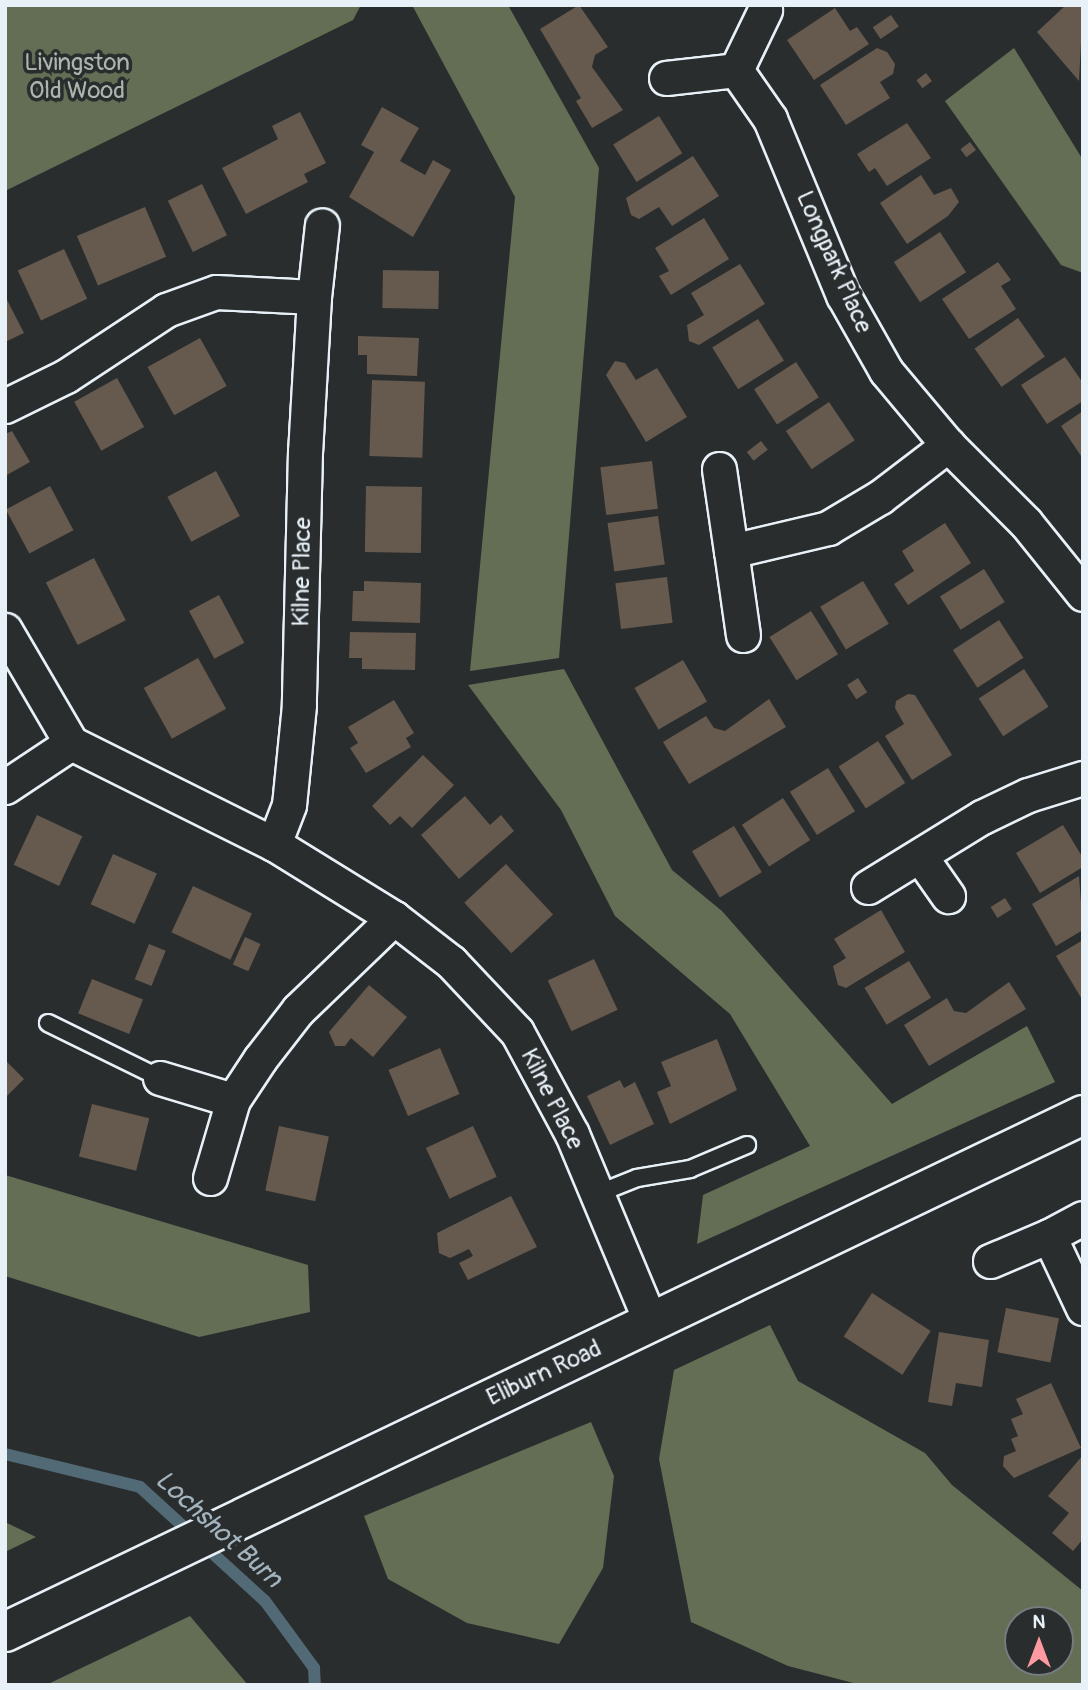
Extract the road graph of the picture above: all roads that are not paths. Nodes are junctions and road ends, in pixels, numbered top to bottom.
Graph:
1 (765, 10) dead end
2 (736, 70) junction
3 (666, 78) dead end
4 (322, 225) dead end
5 (314, 297) junction
6 (5, 406) edge
7 (948, 445) junction
8 (719, 469) dead end
9 (731, 551) junction
10 (1083, 594) edge
11 (5, 630) edge
12 (743, 635) dead end
13 (71, 743) junction
14 (1083, 778) edge
15 (5, 787) edge
16 (274, 844) junction
17 (920, 856) junction
18 (868, 887) dead end
19 (948, 897) dead end
20 (394, 918) junction
21 (48, 1023) dead end
22 (160, 1078) joint
23 (233, 1100) junction
24 (1083, 1115) edge
25 (747, 1145) dead end
26 (209, 1178) dead end
27 (597, 1194) junction
28 (1083, 1218) edge
29 (1049, 1236) junction
30 (990, 1261) dead end
31 (1083, 1308) edge
32 (650, 1323) junction
33 (5, 1632) edge

1 - 2 street
2 - 3 street
2 - 7 street, Longpark Place
4 - 5 street, Kilne Place
5 - 6 street
5 - 16 street, Kilne Place
7 - 9 street
7 - 10 street, Longpark Place
8 - 9 street
9 - 12 street
11 - 13 street
13 - 15 street
13 - 16 street, Kilne Place
14 - 17 street
16 - 20 street, Kilne Place
17 - 18 street
17 - 19 street
20 - 23 street
20 - 27 street, Kilne Place
21 - 22 lane
22 - 23 street
23 - 26 street
24 - 32 street, Eliburn Road
25 - 27 lane
27 - 32 street, Kilne Place
28 - 29 street
29 - 30 street
29 - 31 street
32 - 33 street, Eliburn Road

